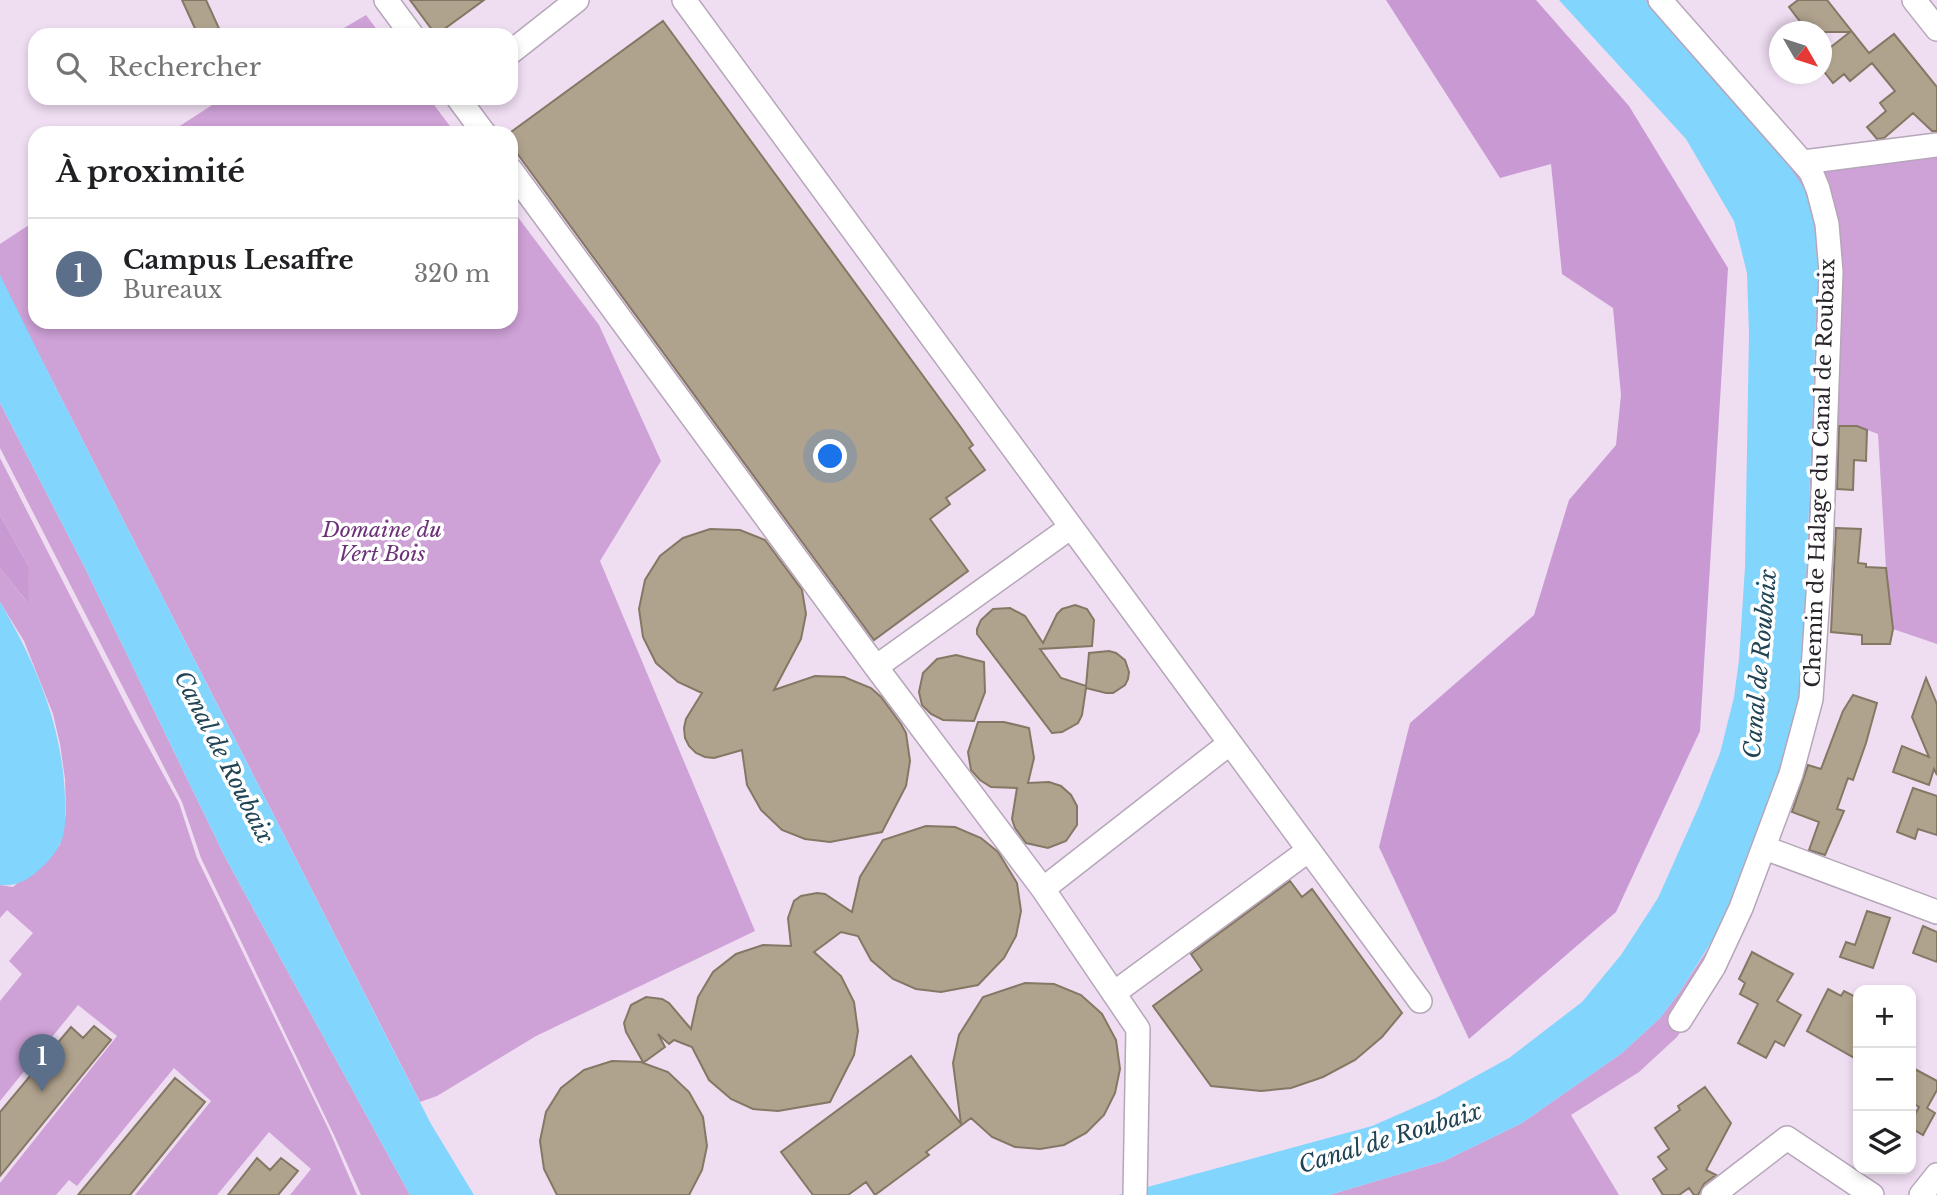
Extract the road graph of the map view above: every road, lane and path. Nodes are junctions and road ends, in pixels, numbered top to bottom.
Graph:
1 (386, 0) edge
2 (577, 0) edge
3 (684, 0) edge
4 (1660, 0) edge
5 (1914, 0) edge
6 (407, 28) edge
7 (1937, 29) edge
8 (518, 47) edge
9 (463, 105) edge
10 (479, 126) edge
11 (1937, 145) edge
12 (1804, 162) junction
13 (518, 180) edge
14 (1071, 527) junction
15 (876, 667) junction
16 (1230, 743) junction
17 (1765, 848) junction
18 (1309, 850) junction
19 (1043, 889) junction
20 (1937, 912) edge
21 (1114, 993) junction
22 (1420, 1001) dead end
23 (1680, 1020) dead end
24 (1937, 1175) edge
25 (1135, 1195) edge
26 (1713, 1195) edge
27 (1872, 1195) edge
28 (1921, 1195) edge

1 - 6 street
2 - 8 street
3 - 14 street
4 - 12 street, Chemin de Halage du Canal de Roubaix
5 - 7 street
9 - 10 street
11 - 12 street
12 - 17 street, Chemin de Halage du Canal de Roubaix
13 - 15 street
14 - 15 street
14 - 16 street
15 - 19 street
16 - 18 street
16 - 19 street
17 - 20 street
17 - 23 street, Chemin de Halage du Canal de Roubaix
18 - 21 street
18 - 22 street
19 - 21 street
21 - 25 street
24 - 28 street
26 - 27 street

